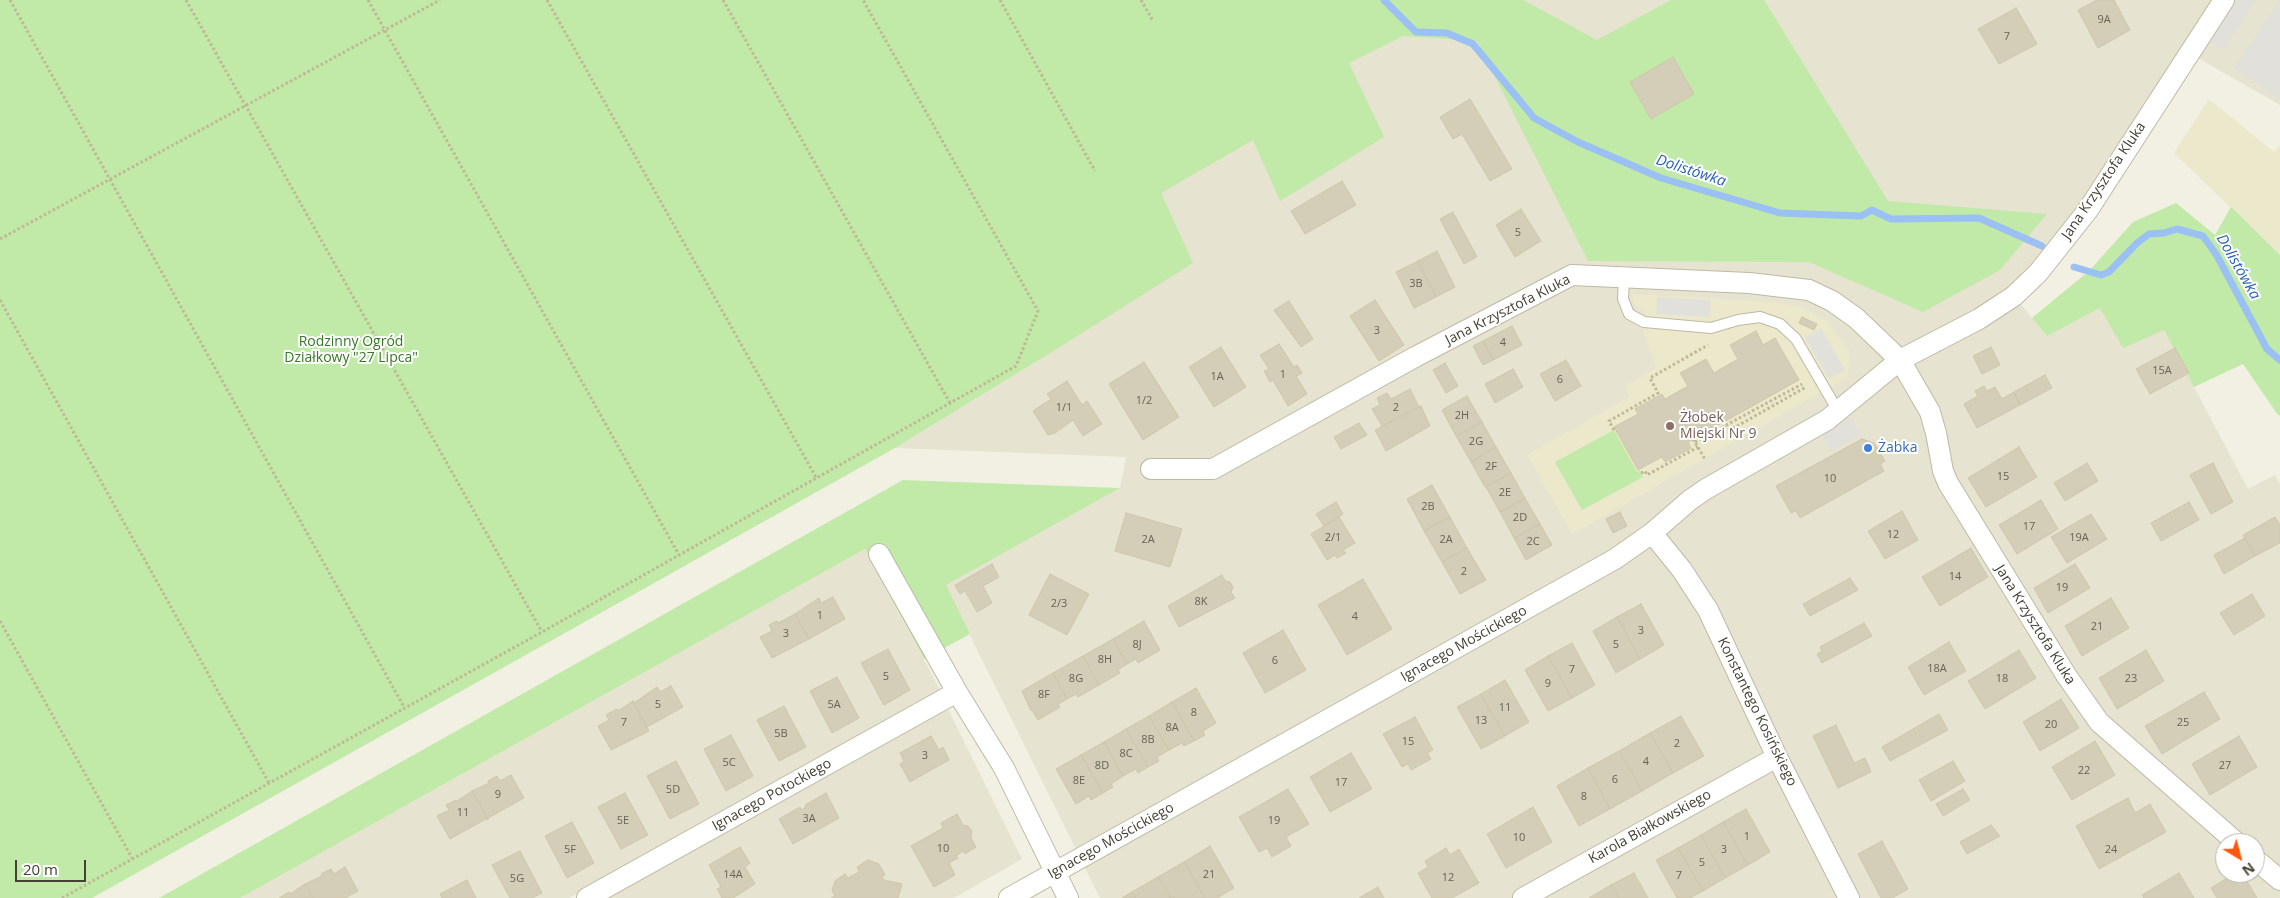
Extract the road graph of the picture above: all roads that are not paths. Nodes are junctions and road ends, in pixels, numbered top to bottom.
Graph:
1 (2224, 0) edge
2 (1624, 278) junction
3 (1900, 360) junction
4 (1838, 411) junction
5 (1151, 469) dead end
6 (1652, 533) junction
7 (879, 554) dead end
8 (957, 692) junction
9 (1777, 757) junction
10 (2226, 833) edge
11 (2265, 867) edge
12 (1056, 872) junction
13 (2280, 880) edge
14 (587, 898) edge
15 (1009, 898) edge
16 (1068, 898) edge
17 (1523, 898) edge
18 (1849, 898) edge

1 - 3 street, Jana Krzysztofa Kluka
2 - 3 street, Jana Krzysztofa Kluka
2 - 4 lane
2 - 5 street, Jana Krzysztofa Kluka
3 - 4 street, Ignacego Mościckiego
3 - 10 street, Jana Krzysztofa Kluka
4 - 6 street, Ignacego Mościckiego
6 - 9 street, Konstantego Kosińskiego
6 - 12 street, Ignacego Mościckiego
7 - 8 street
8 - 12 street
8 - 14 street, Ignacego Potockiego
9 - 17 street, Karola Białkowskiego
9 - 18 street, Konstantego Kosińskiego
11 - 13 street
12 - 15 street, Ignacego Mościckiego
12 - 16 street

